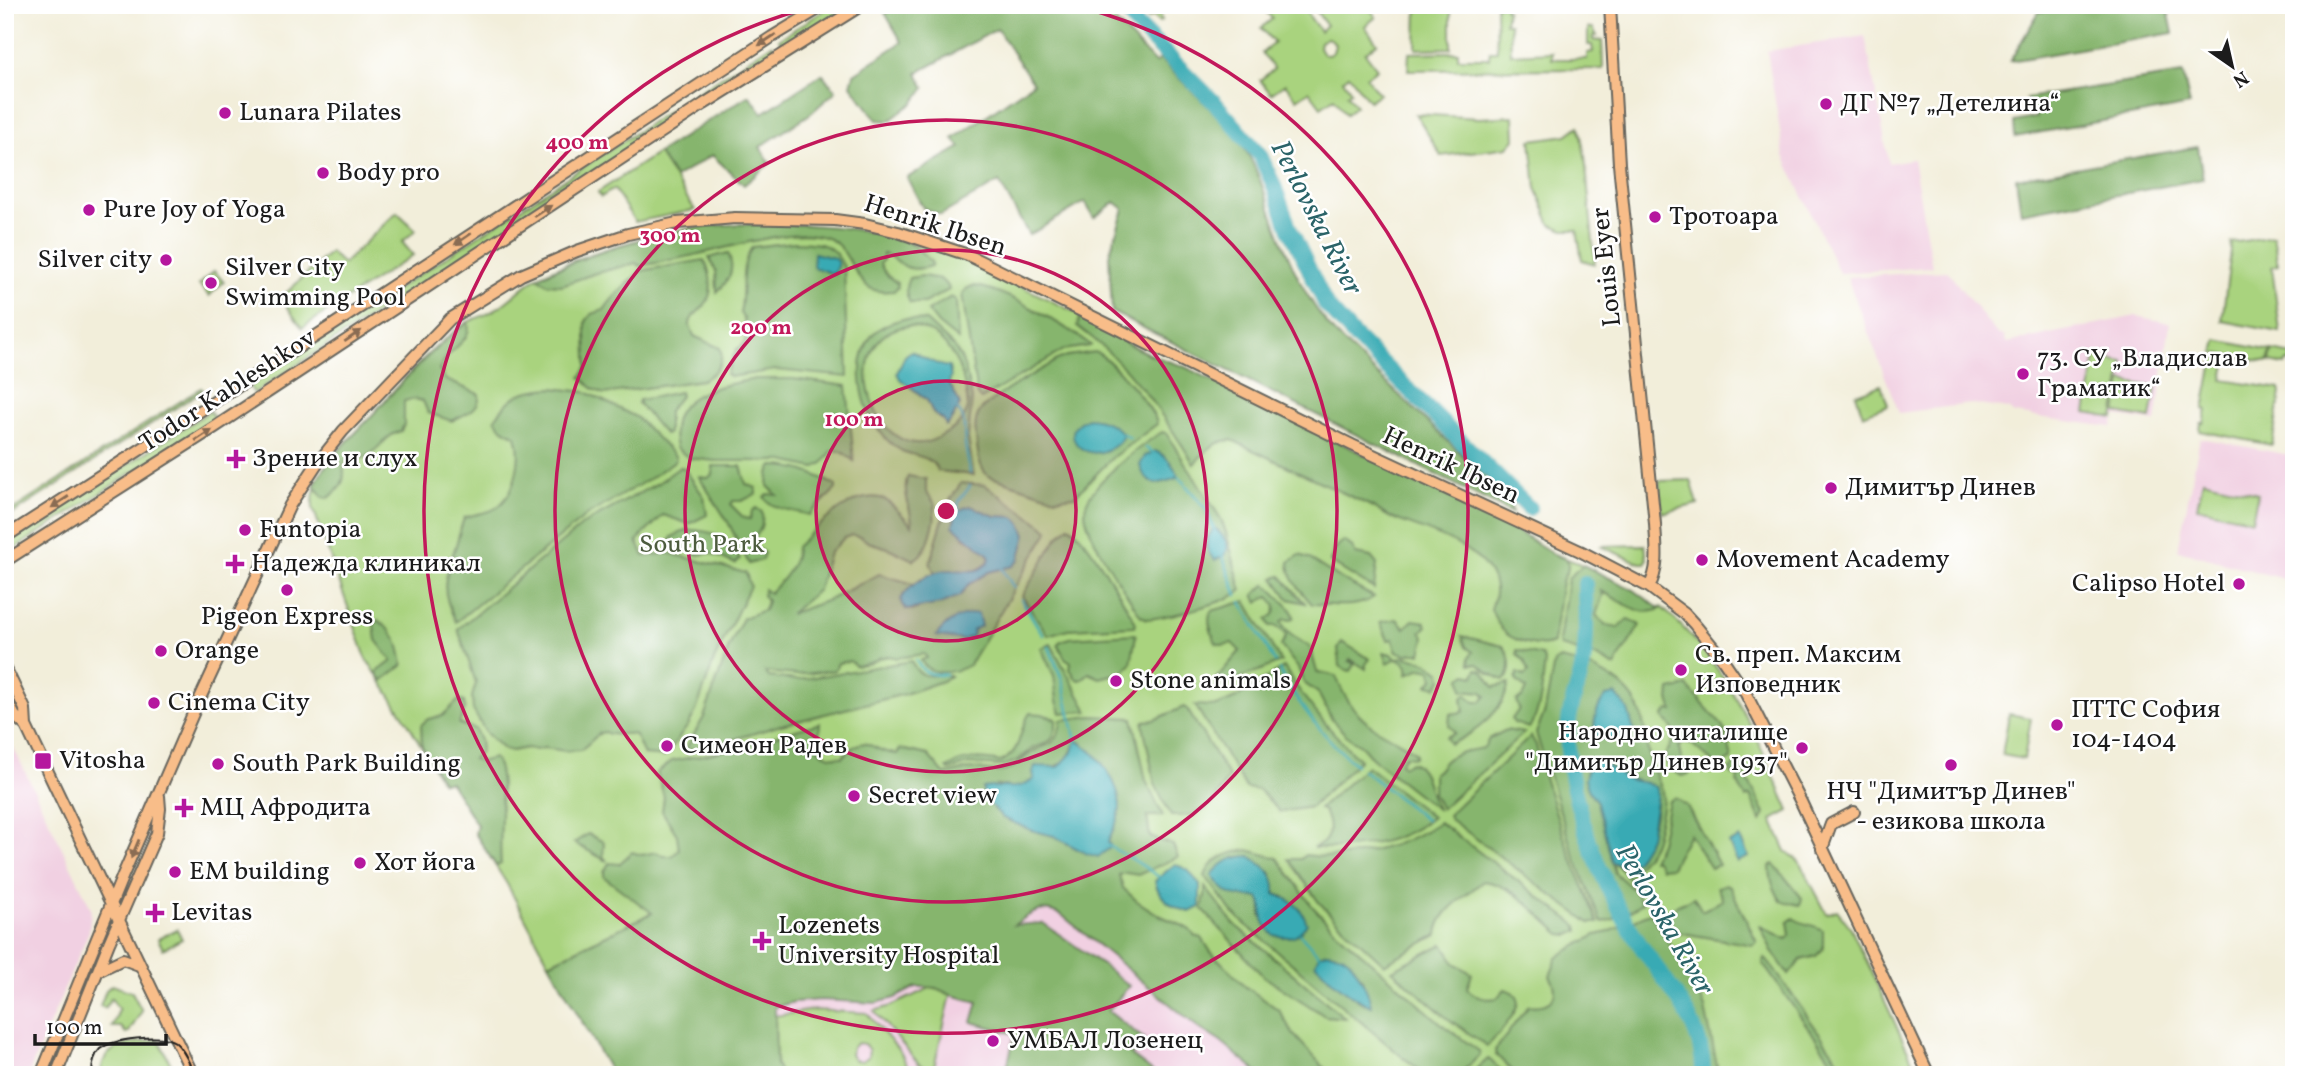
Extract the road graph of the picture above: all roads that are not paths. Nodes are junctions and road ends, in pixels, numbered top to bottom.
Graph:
1 (825, 5) edge
2 (862, 5) edge
3 (1610, 5) edge
4 (5, 537) edge
5 (5, 561) edge
6 (1649, 587) junction
7 (5, 667) edge
8 (5, 697) edge
9 (26, 726) junction
10 (159, 793) junction
11 (1854, 812) dead end
12 (1822, 849) junction
13 (111, 905) junction
14 (118, 921) junction
15 (139, 965) junction
16 (98, 971) junction
17 (41, 1075) edge
18 (56, 1075) edge
19 (193, 1075) edge
20 (1929, 1075) edge

1 -> 4 main road, Todor Kableshkov
5 -> 2 main road, Todor Kableshkov
3 - 6 main road, Louis Eyer
6 - 10 main road, Henrik Ibsen
6 - 12 main road, Henrik Ibsen
7 - 9 main road
8 - 9 main road
9 - 13 main road
10 -> 13 main road, Henrik Ibsen
10 - 14 main road, Henrik Ibsen
11 - 12 main road
12 - 20 main road, Henrik Ibsen
13 - 14 main road
13 - 17 main road, Henrik Ibsen
14 - 15 main road
14 - 16 main road, Henrik Ibsen
15 - 16 main road
15 - 19 main road
16 - 18 main road, Henrik Ibsen

